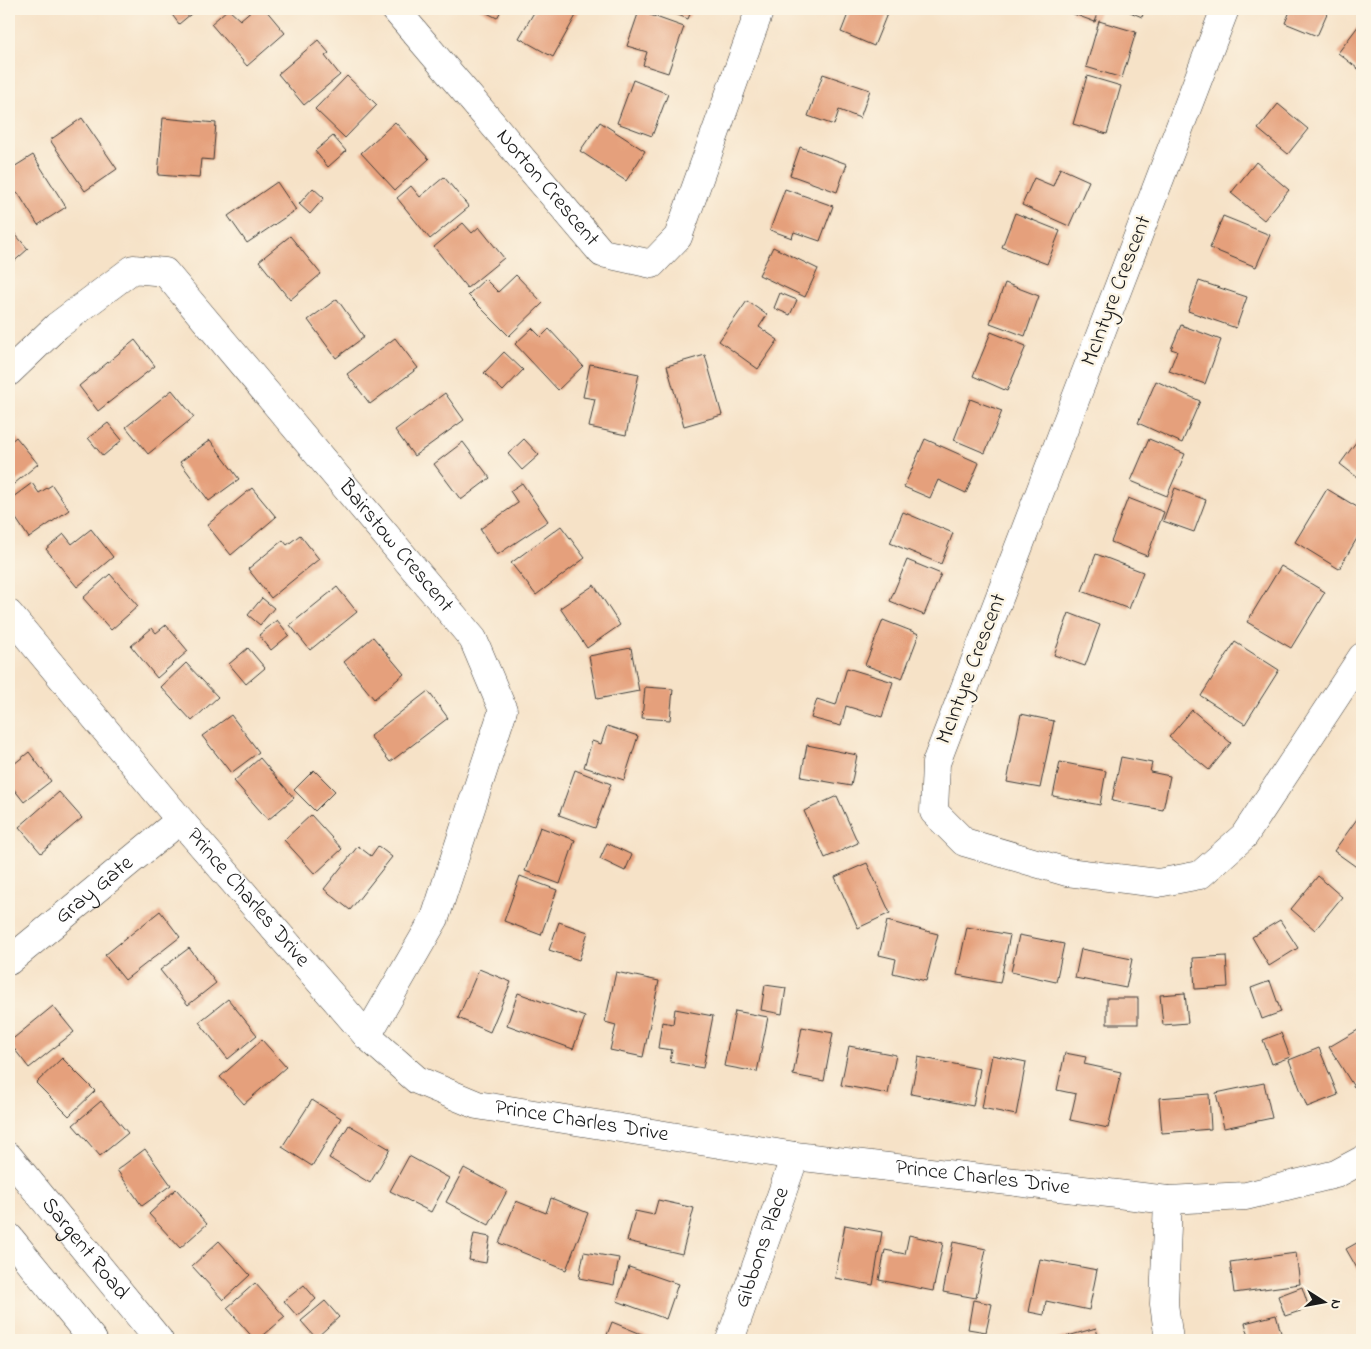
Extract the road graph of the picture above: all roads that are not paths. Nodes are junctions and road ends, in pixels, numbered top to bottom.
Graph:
1 (395, 9) edge
2 (760, 9) edge
3 (1225, 9) edge
4 (9, 372) edge
5 (9, 614) edge
6 (1362, 657) edge
7 (180, 820) junction
8 (9, 961) edge
9 (367, 1036) junction
10 (795, 1156) junction
11 (9, 1157) edge
12 (1362, 1160) edge
13 (1168, 1200) junction
14 (9, 1237) edge
15 (93, 1340) edge
16 (159, 1340) edge
17 (730, 1340) edge
18 (1169, 1340) edge

1 - 2 street, Norton Crescent
3 - 6 street, McIntyre Crescent
4 - 9 street, Bairstow Crescent
5 - 7 street, Prince Charles Drive
7 - 8 street, Gray Gate
7 - 9 street, Prince Charles Drive
9 - 10 street, Prince Charles Drive
10 - 13 street, Prince Charles Drive
10 - 17 street, Gibbons Place
11 - 16 street, Sargent Road
12 - 13 street, Prince Charles Drive
13 - 18 street
14 - 15 street

